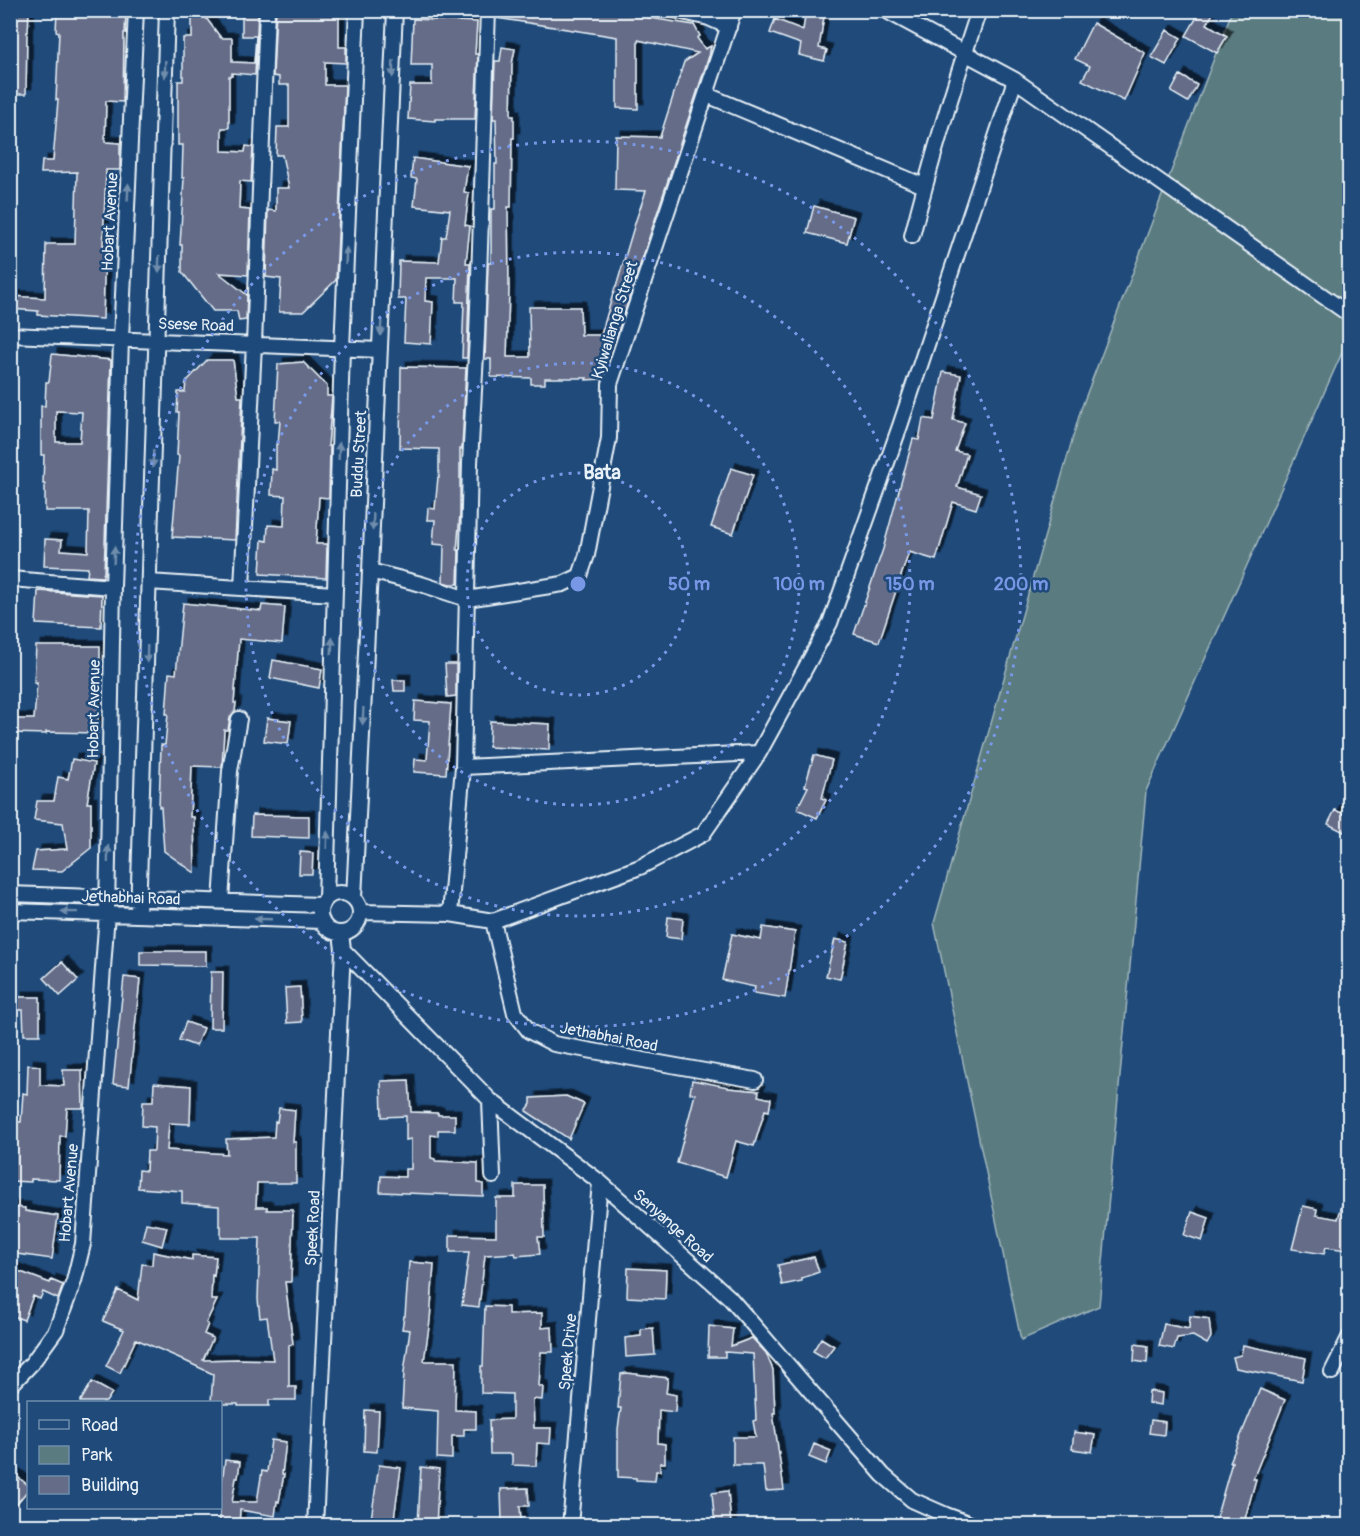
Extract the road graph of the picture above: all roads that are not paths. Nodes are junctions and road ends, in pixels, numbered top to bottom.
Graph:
1 (136, 10) edge
2 (167, 10) edge
3 (267, 10) edge
4 (357, 10) edge
5 (395, 10) edge
6 (488, 10) edge
7 (674, 10) edge
8 (734, 10) edge
9 (885, 10) edge
10 (979, 10) edge
11 (729, 27) junction
12 (965, 53) junction
13 (1015, 80) junction
14 (707, 95) junction
15 (924, 186) junction
16 (912, 236) dead end
17 (1350, 315) edge
18 (10, 335) edge
19 (121, 339) junction
20 (156, 340) junction
21 (254, 344) junction
22 (342, 348) junction
23 (380, 350) junction
24 (370, 571) junction
25 (10, 579) edge
26 (149, 582) junction
27 (113, 587) junction
28 (242, 588) junction
29 (334, 594) junction
30 (467, 599) junction
31 (239, 719) dead end
32 (759, 753) junction
33 (464, 766) junction
34 (10, 894) edge
35 (107, 898) junction
36 (139, 898) junction
37 (354, 898) junction
38 (221, 901) junction
39 (323, 902) junction
40 (10, 911) edge
41 (360, 912) junction
42 (107, 913) junction
43 (138, 914) junction
44 (450, 914) junction
45 (322, 921) junction
46 (493, 921) junction
47 (341, 933) junction
48 (343, 950) junction
49 (755, 1080) dead end
50 (490, 1100) junction
51 (493, 1176) dead end
52 (600, 1182) junction
53 (1350, 1336) edge
54 (1332, 1371) dead end
55 (10, 1386) edge
56 (572, 1523) edge
57 (315, 1526) edge
58 (976, 1526) edge

19 -> 1 street, Hobart Avenue
2 -> 20 street
3 - 21 street
22 -> 4 street
5 -> 23 street, Buddu Street
6 - 30 street
7 - 11 street
8 - 11 street, Kyiwalianga Street
9 - 12 street
10 - 12 street
11 - 14 street, Kyiwalianga Street
12 - 13 street
12 - 15 street
13 - 17 street
13 - 32 street
14 - 15 street
14 - 30 street, Kyiwalianga Street
15 - 16 street
18 - 19 street, Ssese Road
19 - 20 street, Ssese Road
27 -> 19 street, Hobart Avenue
20 - 21 street, Ssese Road
20 -> 26 street
21 - 22 street, Ssese Road
21 - 28 street
22 - 23 street, Ssese Road
29 -> 22 street
23 -> 24 street, Buddu Street
24 - 30 street, Kyiwalianga Street
24 -> 37 street, Buddu Street
25 - 27 street
26 - 28 street
26 -> 36 street
35 -> 27 street, Hobart Avenue
28 - 29 street
39 -> 29 street
30 - 33 street
31 - 38 street
32 - 33 street
32 - 46 street
33 - 44 street
34 - 35 street, Jethabhai Road
35 - 36 street, Jethabhai Road
35 - 42 street, Hobart Avenue
36 - 38 street, Jethabhai Road
36 - 43 street
37 - 39 street
37 - 41 street
38 - 39 street, Jethabhai Road
39 - 45 street
42 -> 40 street, Jethabhai Road
41 - 44 street
41 - 47 street
42 - 43 street, Jethabhai Road
42 - 55 street, Hobart Avenue
45 -> 43 street, Jethabhai Road
44 - 46 street
45 - 47 street
46 - 49 street, Jethabhai Road
47 - 48 street, Speek Road
48 - 50 street, Senyange Road
48 - 57 street, Speek Road
50 - 51 street
50 - 52 street, Senyange Road
52 - 56 street, Speek Drive
52 - 58 street, Senyange Road
53 - 54 street

